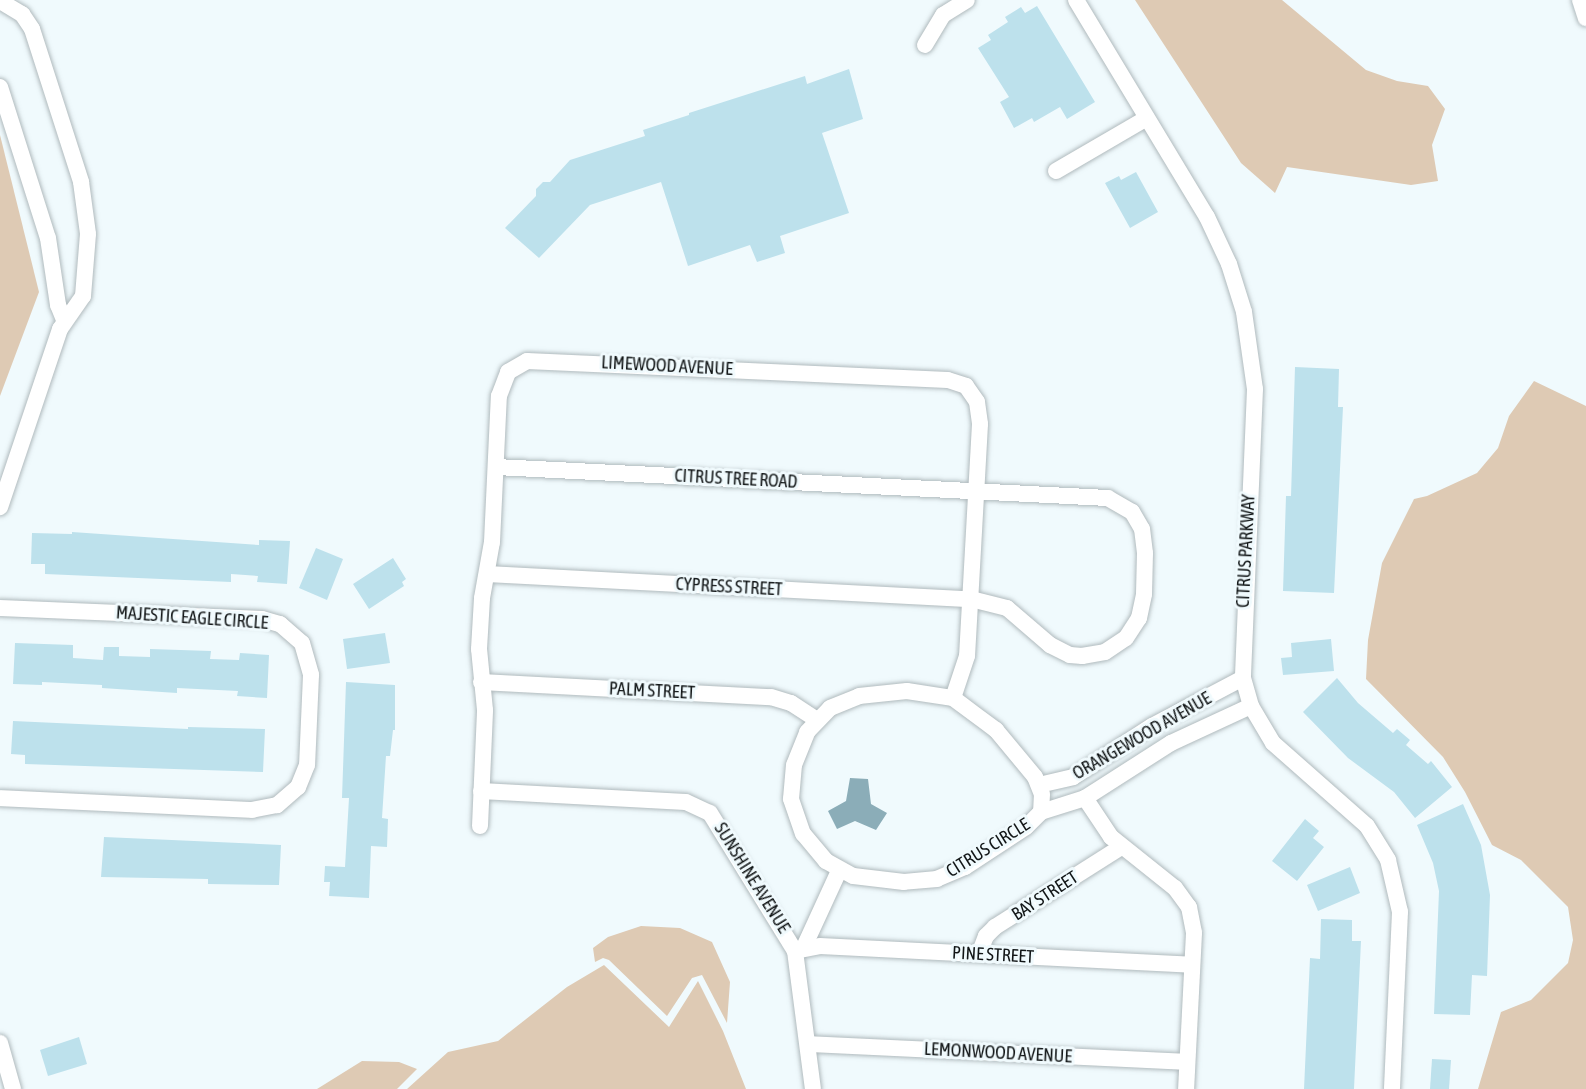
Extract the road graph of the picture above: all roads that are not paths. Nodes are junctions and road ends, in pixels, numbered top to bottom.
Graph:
1 (967, 0) edge
2 (1076, 0) edge
3 (1580, 0) edge
4 (0, 1) edge
5 (1586, 18) edge
6 (925, 45) dead end
7 (0, 87) edge
8 (1147, 118) junction
9 (1056, 171) dead end
10 (64, 320) junction
11 (496, 467) junction
12 (976, 491) junction
13 (0, 507) edge
14 (487, 575) junction
15 (971, 599) junction
16 (0, 608) edge
17 (1243, 678) junction
18 (481, 682) junction
19 (953, 698) junction
20 (1251, 706) junction
21 (816, 719) junction
22 (1144, 732) junction
23 (1159, 750) junction
24 (1039, 785) junction
25 (481, 791) junction
26 (0, 798) edge
27 (1085, 798) junction
28 (1041, 812) junction
29 (480, 826) dead end
30 (1121, 847) junction
31 (839, 871) junction
32 (799, 949) junction
33 (979, 954) junction
34 (1192, 965) junction
35 (808, 1044) junction
36 (2, 1049) edge
37 (1188, 1062) junction
38 (13, 1089) edge
39 (813, 1089) edge
40 (1186, 1089) edge
41 (1392, 1089) edge

1 - 6 street
2 - 8 street, CITRUS PARKWAY
3 - 5 street
4 - 10 street
7 - 10 street
8 - 9 street
8 - 17 street, CITRUS PARKWAY
10 - 13 street
11 - 12 street, CITRUS TREE ROAD
11 - 12 street, LIMEWOOD AVENUE
11 - 14 street, LIMEWOOD AVENUE
12 - 15 street, LIMEWOOD AVENUE
12 - 15 street, CITRUS TREE ROAD
14 - 15 street, CYPRESS STREET
14 - 18 street, LIMEWOOD AVENUE
15 - 19 street, LIMEWOOD AVENUE
16 - 26 street, MAJESTIC EAGLE CIRCLE
17 - 20 street, CITRUS PARKWAY
17 - 22 street, ORANGEWOOD AVENUE
18 - 21 street, PALM STREET
18 - 25 street, LIMEWOOD AVENUE
19 - 21 street, CITRUS CIRCLE
19 - 24 street, CITRUS CIRCLE
20 - 23 street
20 - 41 street, CITRUS PARKWAY
21 - 31 street, CITRUS CIRCLE
22 - 23 street
22 - 24 street, ORANGEWOOD AVENUE
23 - 27 street
24 - 28 street, CITRUS CIRCLE
25 - 29 street, LIMEWOOD AVENUE
25 - 32 street, SUNSHINE AVENUE
27 - 28 street
27 - 30 street
28 - 31 street, CITRUS CIRCLE
30 - 33 street, BAY STREET
30 - 34 street
31 - 32 street
32 - 33 street, PINE STREET
32 - 35 street, SUNSHINE AVENUE
33 - 34 street, PINE STREET
34 - 37 street
35 - 37 street, LEMONWOOD AVENUE
35 - 39 street, SUNSHINE AVENUE
36 - 38 street
37 - 40 street

